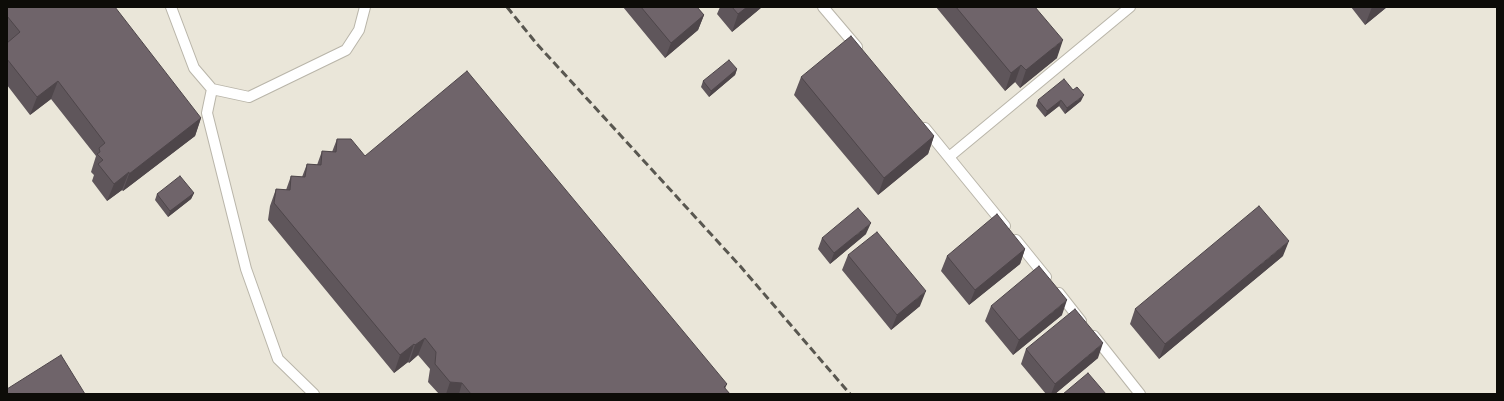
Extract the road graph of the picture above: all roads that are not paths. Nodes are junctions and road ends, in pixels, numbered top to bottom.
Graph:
1 (171, 7) edge
2 (365, 7) edge
3 (823, 7) edge
4 (1130, 7) edge
5 (864, 55) edge
6 (212, 90) junction
7 (919, 121) edge
8 (949, 158) junction
9 (314, 394) edge
10 (1140, 394) edge

1 - 6 lane
2 - 6 lane
3 - 5 lane
4 - 8 lane
6 - 9 lane
7 - 8 lane
8 - 10 lane

